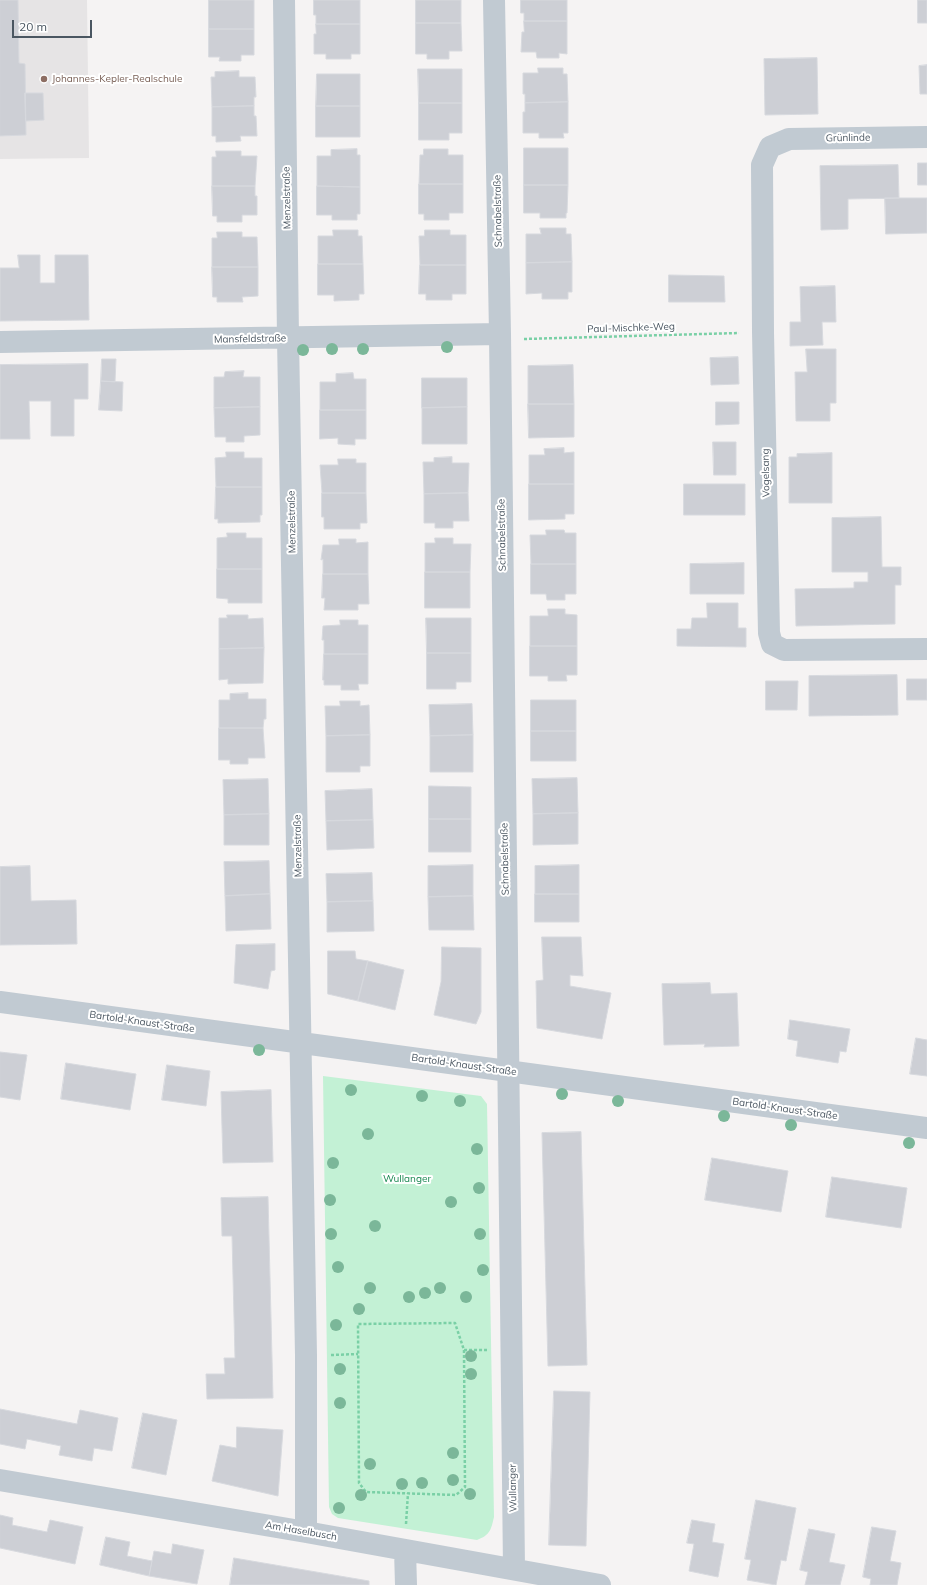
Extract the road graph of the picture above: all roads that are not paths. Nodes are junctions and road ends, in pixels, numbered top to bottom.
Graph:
1 (284, 0) edge
2 (494, 0) edge
3 (927, 137) edge
4 (770, 147) joint
5 (500, 334) junction
6 (288, 338) junction
7 (0, 342) edge
8 (927, 649) edge
9 (0, 1002) edge
10 (302, 1043) junction
11 (507, 1071) junction
12 (927, 1128) edge
13 (0, 1480) edge
14 (306, 1532) junction
15 (405, 1550) junction
16 (514, 1568) junction
17 (406, 1585) edge
18 (600, 1585) edge

1 - 6 street, Menzelstraße
2 - 5 street, Schnabelstraße
3 - 4 street, Grünlinde
4 - 8 street, Vogelsang
5 - 6 street, Mansfeldstraße
5 - 11 street, Schnabelstraße
6 - 7 street, Mansfeldstraße
6 - 10 street, Menzelstraße
9 - 10 street, Bartold-Knaust-Straße
10 - 11 street, Bartold-Knaust-Straße
10 - 14 street
11 - 12 street, Bartold-Knaust-Straße
11 - 16 street, Wullanger
13 - 14 street, Am Haselbusch
14 - 15 street, Am Haselbusch
15 - 16 street, Am Haselbusch
15 - 17 street
16 - 18 street, Am Haselbusch

